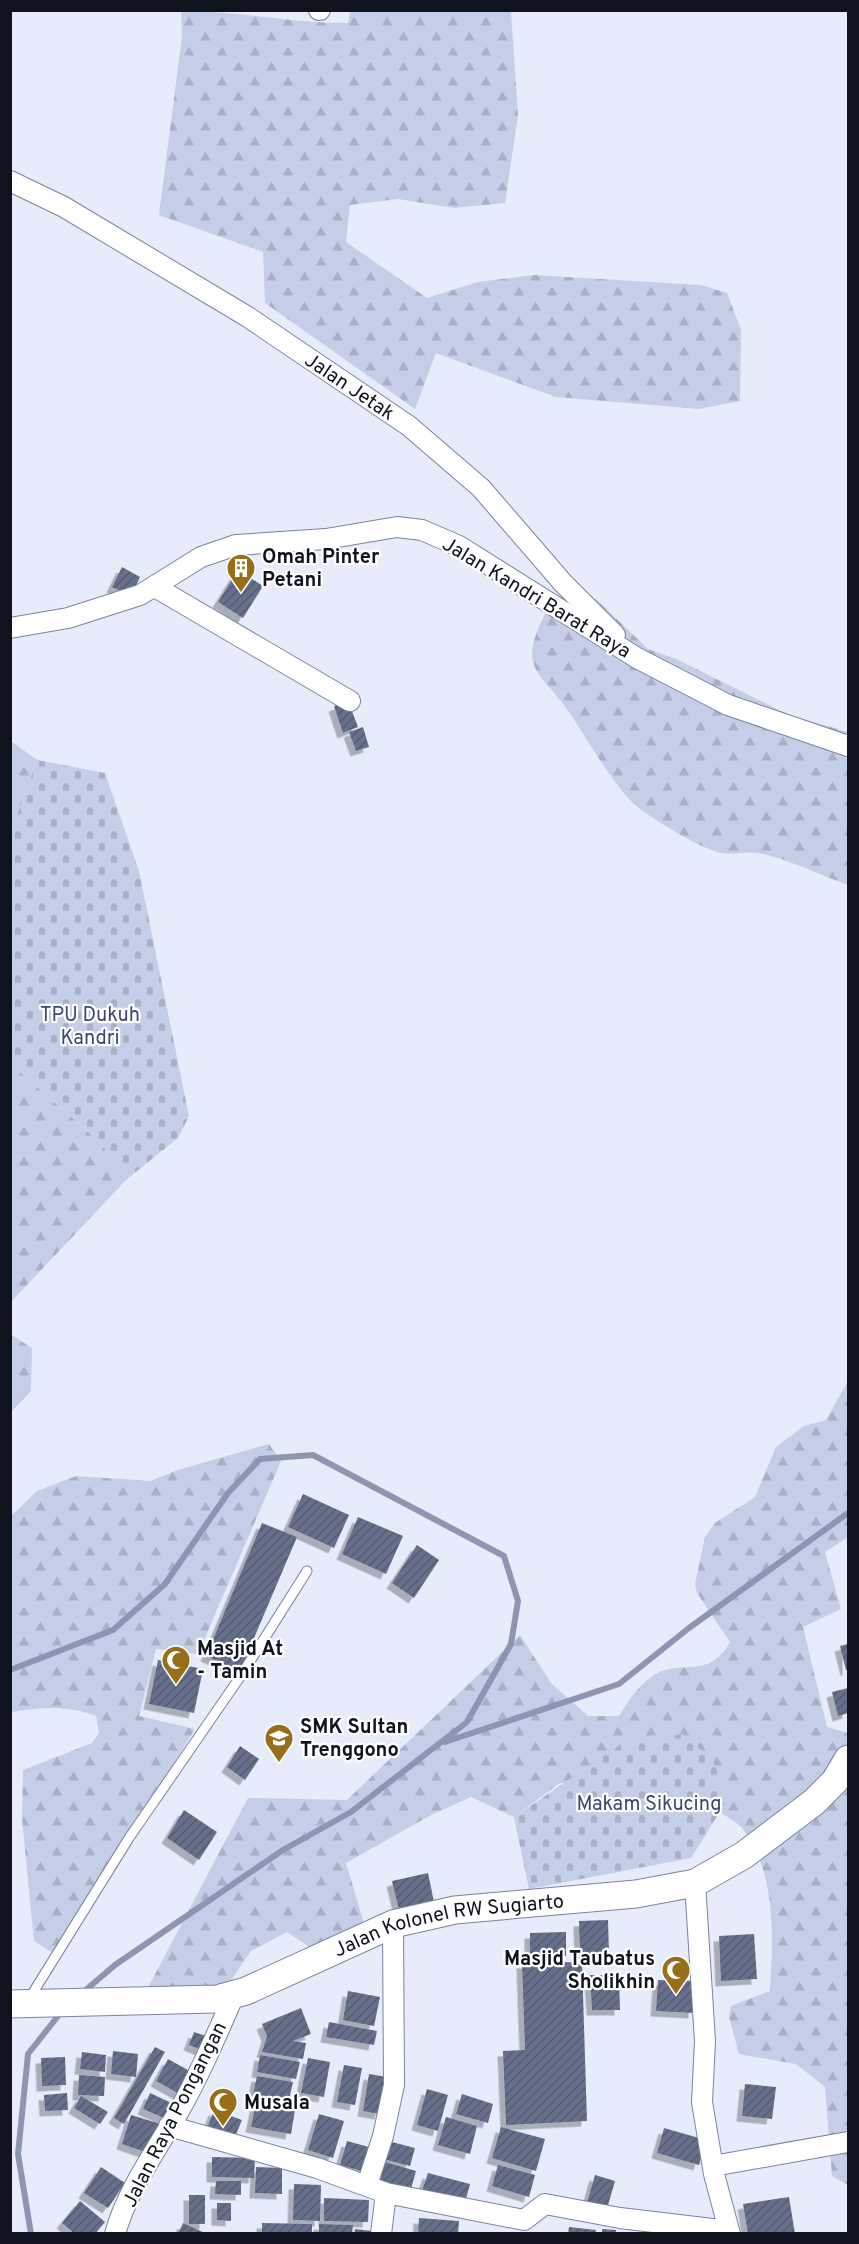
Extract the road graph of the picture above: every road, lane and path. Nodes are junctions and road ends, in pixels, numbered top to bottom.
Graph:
1 (10, 181) edge
2 (155, 587) junction
3 (10, 628) edge
4 (637, 658) junction
5 (350, 701) dead end
6 (849, 746) edge
7 (307, 1571) dead end
8 (849, 1759) edge
9 (695, 1883) junction
10 (393, 1924) junction
11 (234, 1995) junction
12 (18, 2004) edge
13 (170, 2126) junction
14 (849, 2142) edge
15 (713, 2166) junction
16 (367, 2185) junction
17 (386, 2193) junction
18 (730, 2232) edge
19 (115, 2234) edge
20 (381, 2234) edge

1 - 4 street, Jalan Jetak
2 - 3 street, Jalan Kandri Barat Raya
2 - 4 street, Jalan Kandri Barat Raya
2 - 5 street
4 - 6 street, Jalan Kandri Barat Raya
7 - 12 lane
8 - 9 main road, Jalan Kolonel RW Sugiarto
9 - 10 main road, Jalan Kolonel RW Sugiarto
9 - 15 street
10 - 11 main road, Jalan Kolonel RW Sugiarto
10 - 16 street
11 - 12 main road, Jalan Kolonel RW Sugiarto
11 - 13 street, Jalan Raya Pongangan
13 - 16 street
13 - 19 street, Jalan Raya Pongangan
14 - 15 street
15 - 18 street
16 - 17 street
17 - 18 street
17 - 20 street

